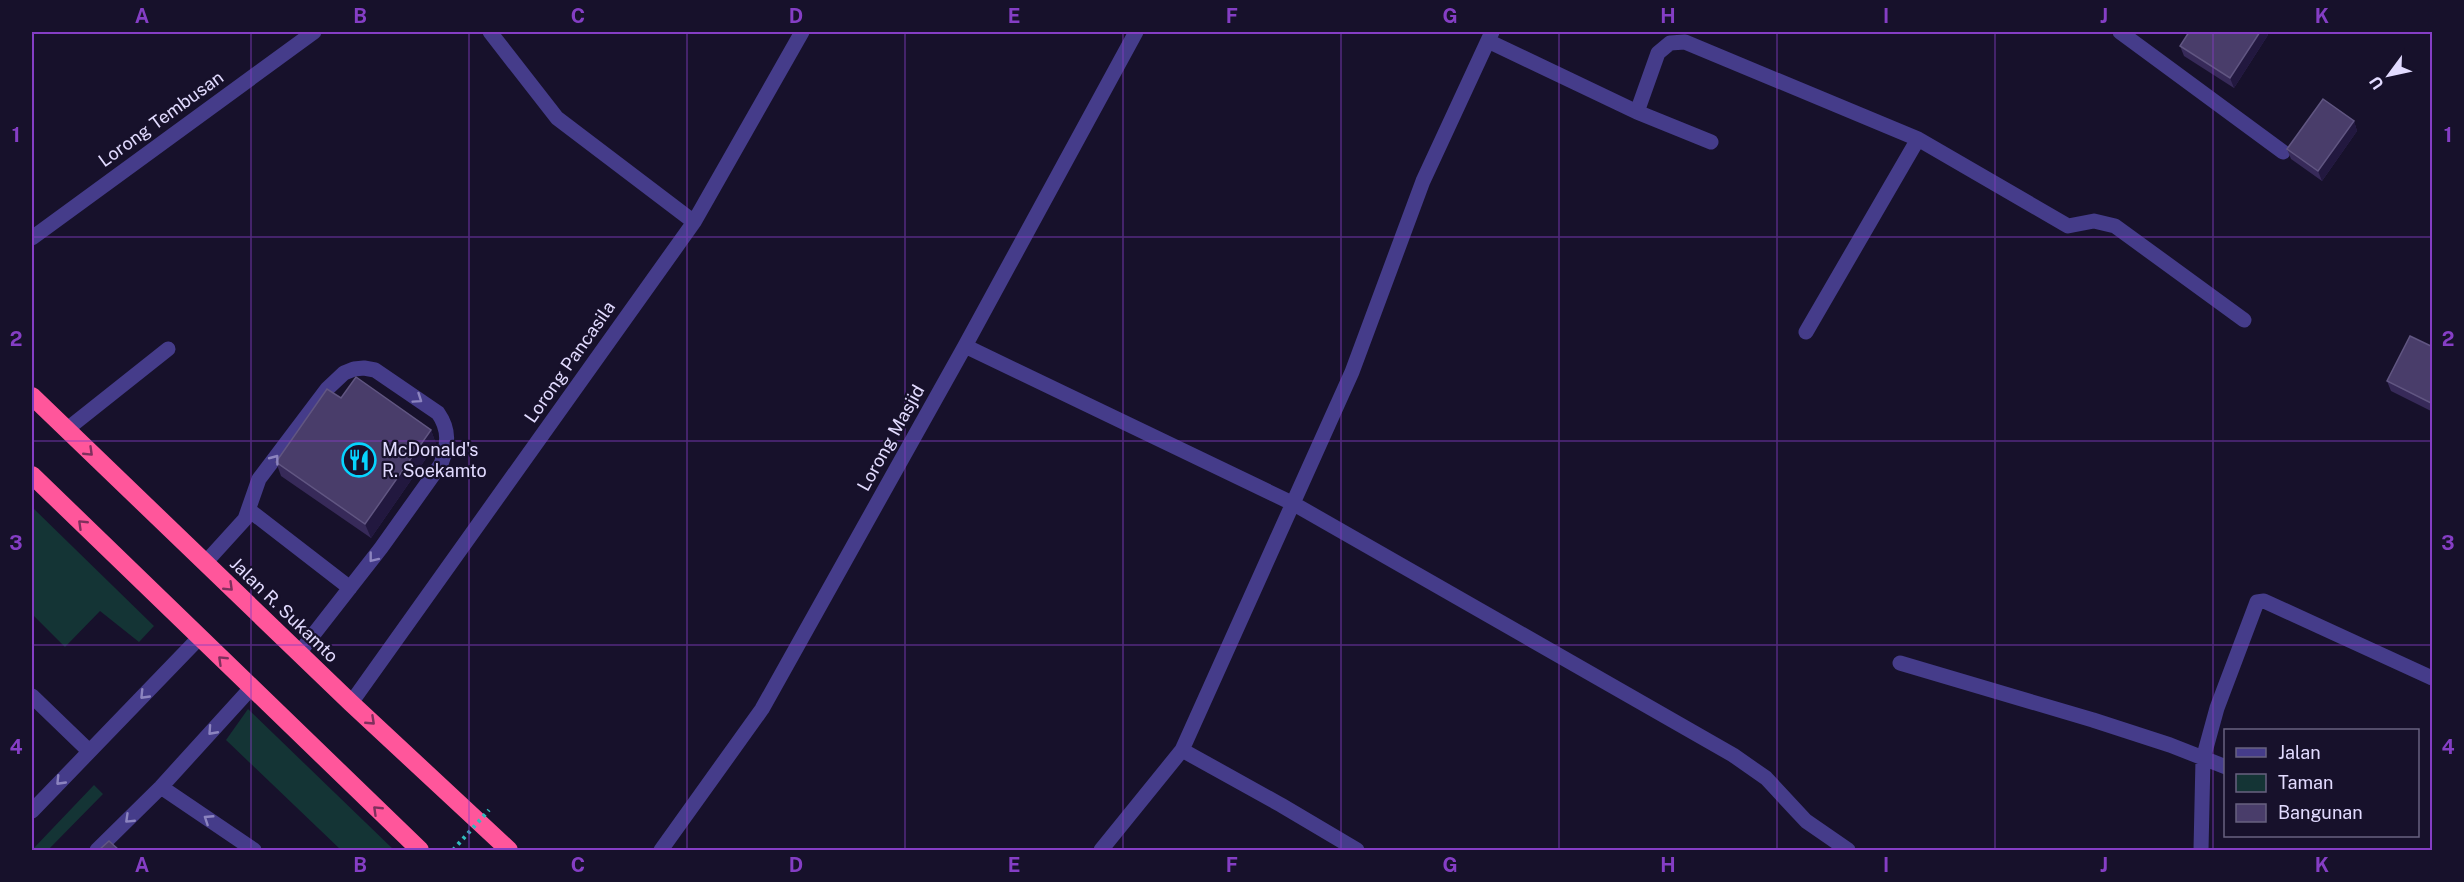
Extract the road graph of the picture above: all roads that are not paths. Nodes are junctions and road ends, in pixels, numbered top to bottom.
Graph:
1 (314, 32) edge
2 (490, 32) edge
3 (802, 32) edge
4 (1136, 32) edge
5 (2120, 32) edge
6 (1490, 36) edge
7 (1636, 112) junction
8 (1918, 139) junction
9 (1711, 142) dead end
10 (2283, 152) dead end
11 (694, 222) junction
12 (32, 238) edge
13 (2244, 320) dead end
14 (1806, 332) dead end
15 (964, 346) junction
16 (168, 349) dead end
17 (32, 396) edge
18 (66, 430) junction
19 (32, 475) edge
20 (39, 490) edge
21 (1294, 504) junction
22 (249, 510) junction
23 (205, 564) junction
24 (350, 588) junction
25 (200, 638) junction
26 (299, 654) junction
27 (1900, 663) dead end
28 (2433, 678) edge
29 (251, 688) junction
30 (32, 696) edge
31 (351, 703) junction
32 (1182, 750) junction
33 (89, 751) junction
34 (2203, 759) junction
35 (2224, 766) edge
36 (161, 788) junction
37 (32, 811) edge
38 (97, 850) edge
39 (254, 850) edge
40 (420, 850) edge
41 (509, 850) edge
42 (661, 850) edge
43 (1101, 850) edge
44 (1357, 850) edge
45 (1848, 850) edge
46 (2201, 850) edge

1 - 12 street, Lorong Tembusan
2 - 11 street
3 - 11 street, Lorong Pancasila
4 - 15 street, Lorong Masjid
5 - 10 street
6 - 7 street
6 - 21 street
7 - 8 street
7 - 9 street
8 - 13 street
8 - 14 street
11 - 31 street, Lorong Pancasila
15 - 21 street
15 - 42 street, Lorong Masjid
16 - 18 street
17 - 18 highway, Jalan R. Sukamto
18 -> 23 highway, Jalan R. Sukamto
19 - 20 highway
25 -> 20 highway
21 - 32 street
21 - 45 street
22 - 23 street
22 - 24 street
22 -> 24 street
23 -> 26 highway, Jalan R. Sukamto
24 - 26 street
29 -> 25 highway
25 -> 33 street
26 - 31 highway, Jalan R. Sukamto
27 - 34 street
28 - 34 street
29 -> 36 street
40 -> 29 highway
30 - 33 street
31 -> 41 highway, Jalan R. Sukamto
32 - 43 street
32 - 44 street
33 -> 37 street
34 - 35 street
34 - 46 street
36 -> 38 street
39 -> 36 street

